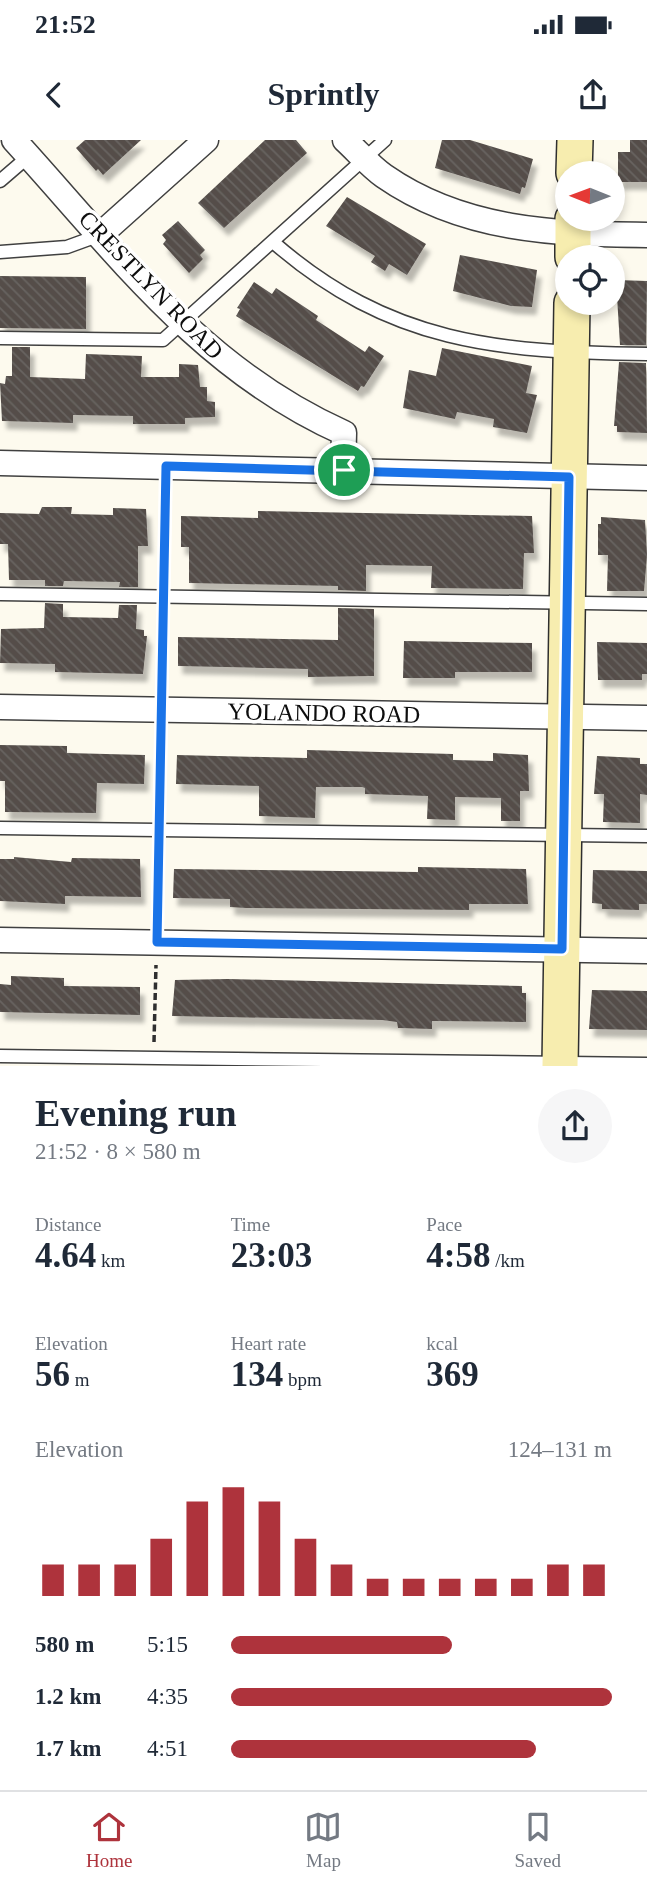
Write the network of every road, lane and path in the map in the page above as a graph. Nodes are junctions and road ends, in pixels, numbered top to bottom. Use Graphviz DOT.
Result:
graph roads {
  1 [pos="206,140"];
  2 [pos="345,140"];
  3 [pos="385,140"];
  4 [pos="575,140"];
  5 [pos="20,144"];
  6 [pos="365,159"];
  7 [pos="574,161"];
  8 [pos="0,181"];
  9 [pos="100,234"];
  10 [pos="647,235"];
  11 [pos="573,237"];
  12 [pos="272,242"];
  13 [pos="0,252"];
  14 [pos="572,315"];
  15 [pos="182,324"];
  16 [pos="0,338"];
  17 [pos="572,353"];
  18 [pos="647,354"];
  19 [pos="0,463"];
  20 [pos="166,466"];
  21 [pos="344,470"];
  22 [pos="569,477"];
  23 [pos="647,478"];
  24 [pos="0,594"];
  25 [pos="164,596"];
  26 [pos="568,603"];
  27 [pos="647,604"];
  28 [pos="0,708"];
  29 [pos="162,710"];
  30 [pos="566,717"];
  31 [pos="647,718"];
  32 [pos="0,828"];
  33 [pos="159,828"];
  34 [pos="564,834"];
  35 [pos="647,836"];
  36 [pos="0,940"];
  37 [pos="157,942"];
  38 [pos="562,949"];
  39 [pos="647,951"];
  40 [pos="0,1056"];
  41 [pos="154,1058"];
  42 [pos="560,1064"];
  43 [pos="647,1064"];
  1 -- 9 [label="street"];
  2 -- 6 [label="street"];
  3 -- 6 [label="lane"];
  4 -- 7 [label="street"];
  5 -- 8 [label="lane"];
  5 -- 9 [label="street, CRESTLYN ROAD"];
  6 -- 11 [label="street"];
  6 -- 12 [label="lane"];
  9 -- 13 [label="lane"];
  9 -- 15 [label="street, CRESTLYN ROAD"];
  10 -- 11 [label="street"];
  12 -- 15 [label="lane"];
  12 -- 17 [label="lane"];
  14 -- 17 [label="street"];
  15 -- 16 [label="lane"];
  15 -- 21 [label="street, CRESTLYN ROAD"];
  17 -- 18 [label="lane"];
  17 -- 22 [label="street"];
  19 -- 20 [label="street"];
  20 -- 21 [label="street"];
  20 -- 25 [label="path"];
  21 -- 22 [label="street"];
  22 -- 23 [label="street"];
  22 -- 26 [label="street"];
  24 -- 25 [label="lane"];
  25 -- 26 [label="lane"];
  25 -- 29 [label="path"];
  26 -- 27 [label="lane"];
  26 -- 30 [label="street"];
  28 -- 29 [label="street, YOLANDO ROAD"];
  29 -- 30 [label="street, YOLANDO ROAD"];
  29 -- 33 [label="path"];
  30 -- 31 [label="street, YOLANDO ROAD"];
  30 -- 34 [label="street"];
  32 -- 33 [label="lane"];
  33 -- 34 [label="lane"];
  33 -- 37 [label="path"];
  34 -- 35 [label="lane"];
  34 -- 38 [label="street"];
  36 -- 37 [label="street"];
  37 -- 38 [label="street"];
  37 -- 41 [label="path"];
  38 -- 39 [label="street"];
  38 -- 42 [label="street"];
  40 -- 41 [label="lane"];
  41 -- 42 [label="lane"];
  42 -- 43 [label="lane"];
}
